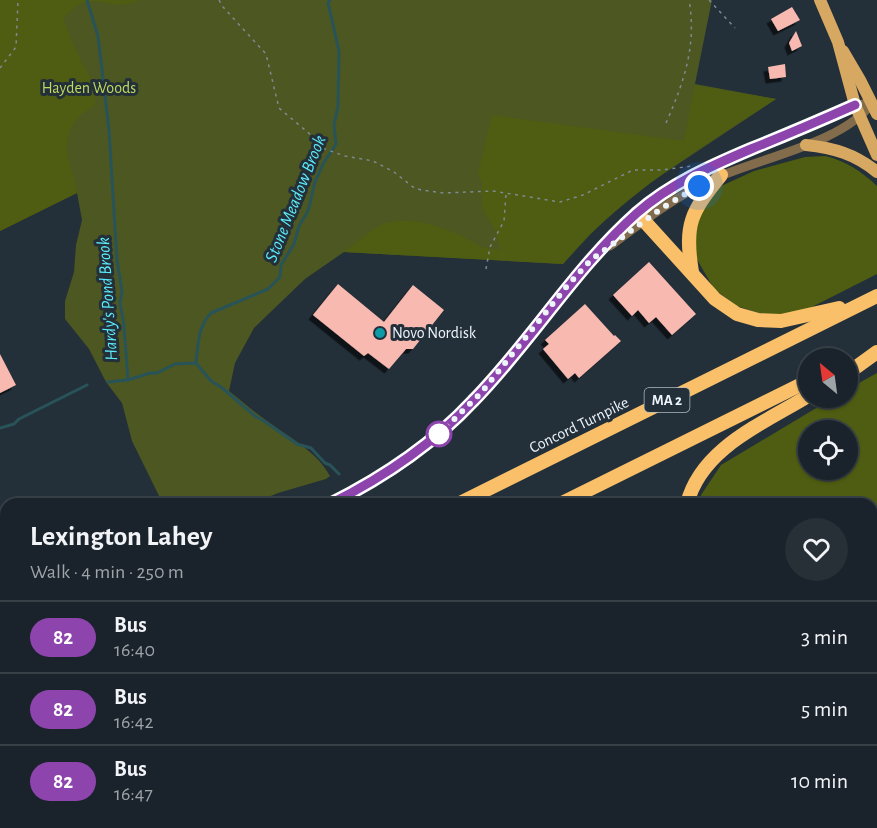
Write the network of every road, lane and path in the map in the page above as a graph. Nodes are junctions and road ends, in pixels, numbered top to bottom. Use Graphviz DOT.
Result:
graph roads {
  1 [pos="18,0"];
  2 [pos="219,0"];
  3 [pos="689,0"];
  4 [pos="709,0"];
  5 [pos="820,0"];
  6 [pos="735,28"];
  7 [pos="837,42"];
  8 [pos="0,68"];
  9 [pos="874,108"];
  10 [pos="858,110"];
  11 [pos="666,123"];
  12 [pos="806,145"];
  13 [pos="877,155"];
  14 [pos="694,167"];
  15 [pos="877,172"];
  16 [pos="721,175"];
  17 [pos="506,193"];
  18 [pos="641,217"];
  19 [pos="486,269"];
  20 [pos="692,272"];
  21 [pos="872,298"];
  22 [pos="877,346"];
  23 [pos="877,352"];
  24 [pos="858,356"];
  25 [pos="858,366"];
  26 [pos="798,386"];
  27 [pos="798,402"];
  28 [pos="342,498"];
  29 [pos="470,498"];
  30 [pos="572,498"];
  31 [pos="690,498"];
  1 -- 8 [label="path"];
  2 -- 17 [label="path"];
  3 -- 11 [label="path"];
  4 -- 6 [label="path"];
  5 -- 7 [label="main road"];
  7 -- 9 [label="main road"];
  7 -- 10 [label="main road"];
  9 -- 10 [label="street"];
  10 -- 12 [label="street"];
  10 -- 13 [label="main road"];
  10 -- 18 [label="street"];
  12 -- 15 [label="main road"];
  12 -- 16 [label="street"];
  14 -- 17 [label="path"];
  16 -- 18 [label="street"];
  16 -- 20 [label="highway"];
  17 -- 19 [label="path"];
  18 -- 20 [label="highway"];
  18 -- 28 [label="street"];
  20 -- 21 [label="highway"];
  21 -- 29 [label="highway, Concord Turnpike / MA 2"];
  22 -- 24 [label="highway"];
  23 -- 25 [label="highway"];
  26 -- 30 [label="highway"];
  27 -- 31 [label="highway"];
}
